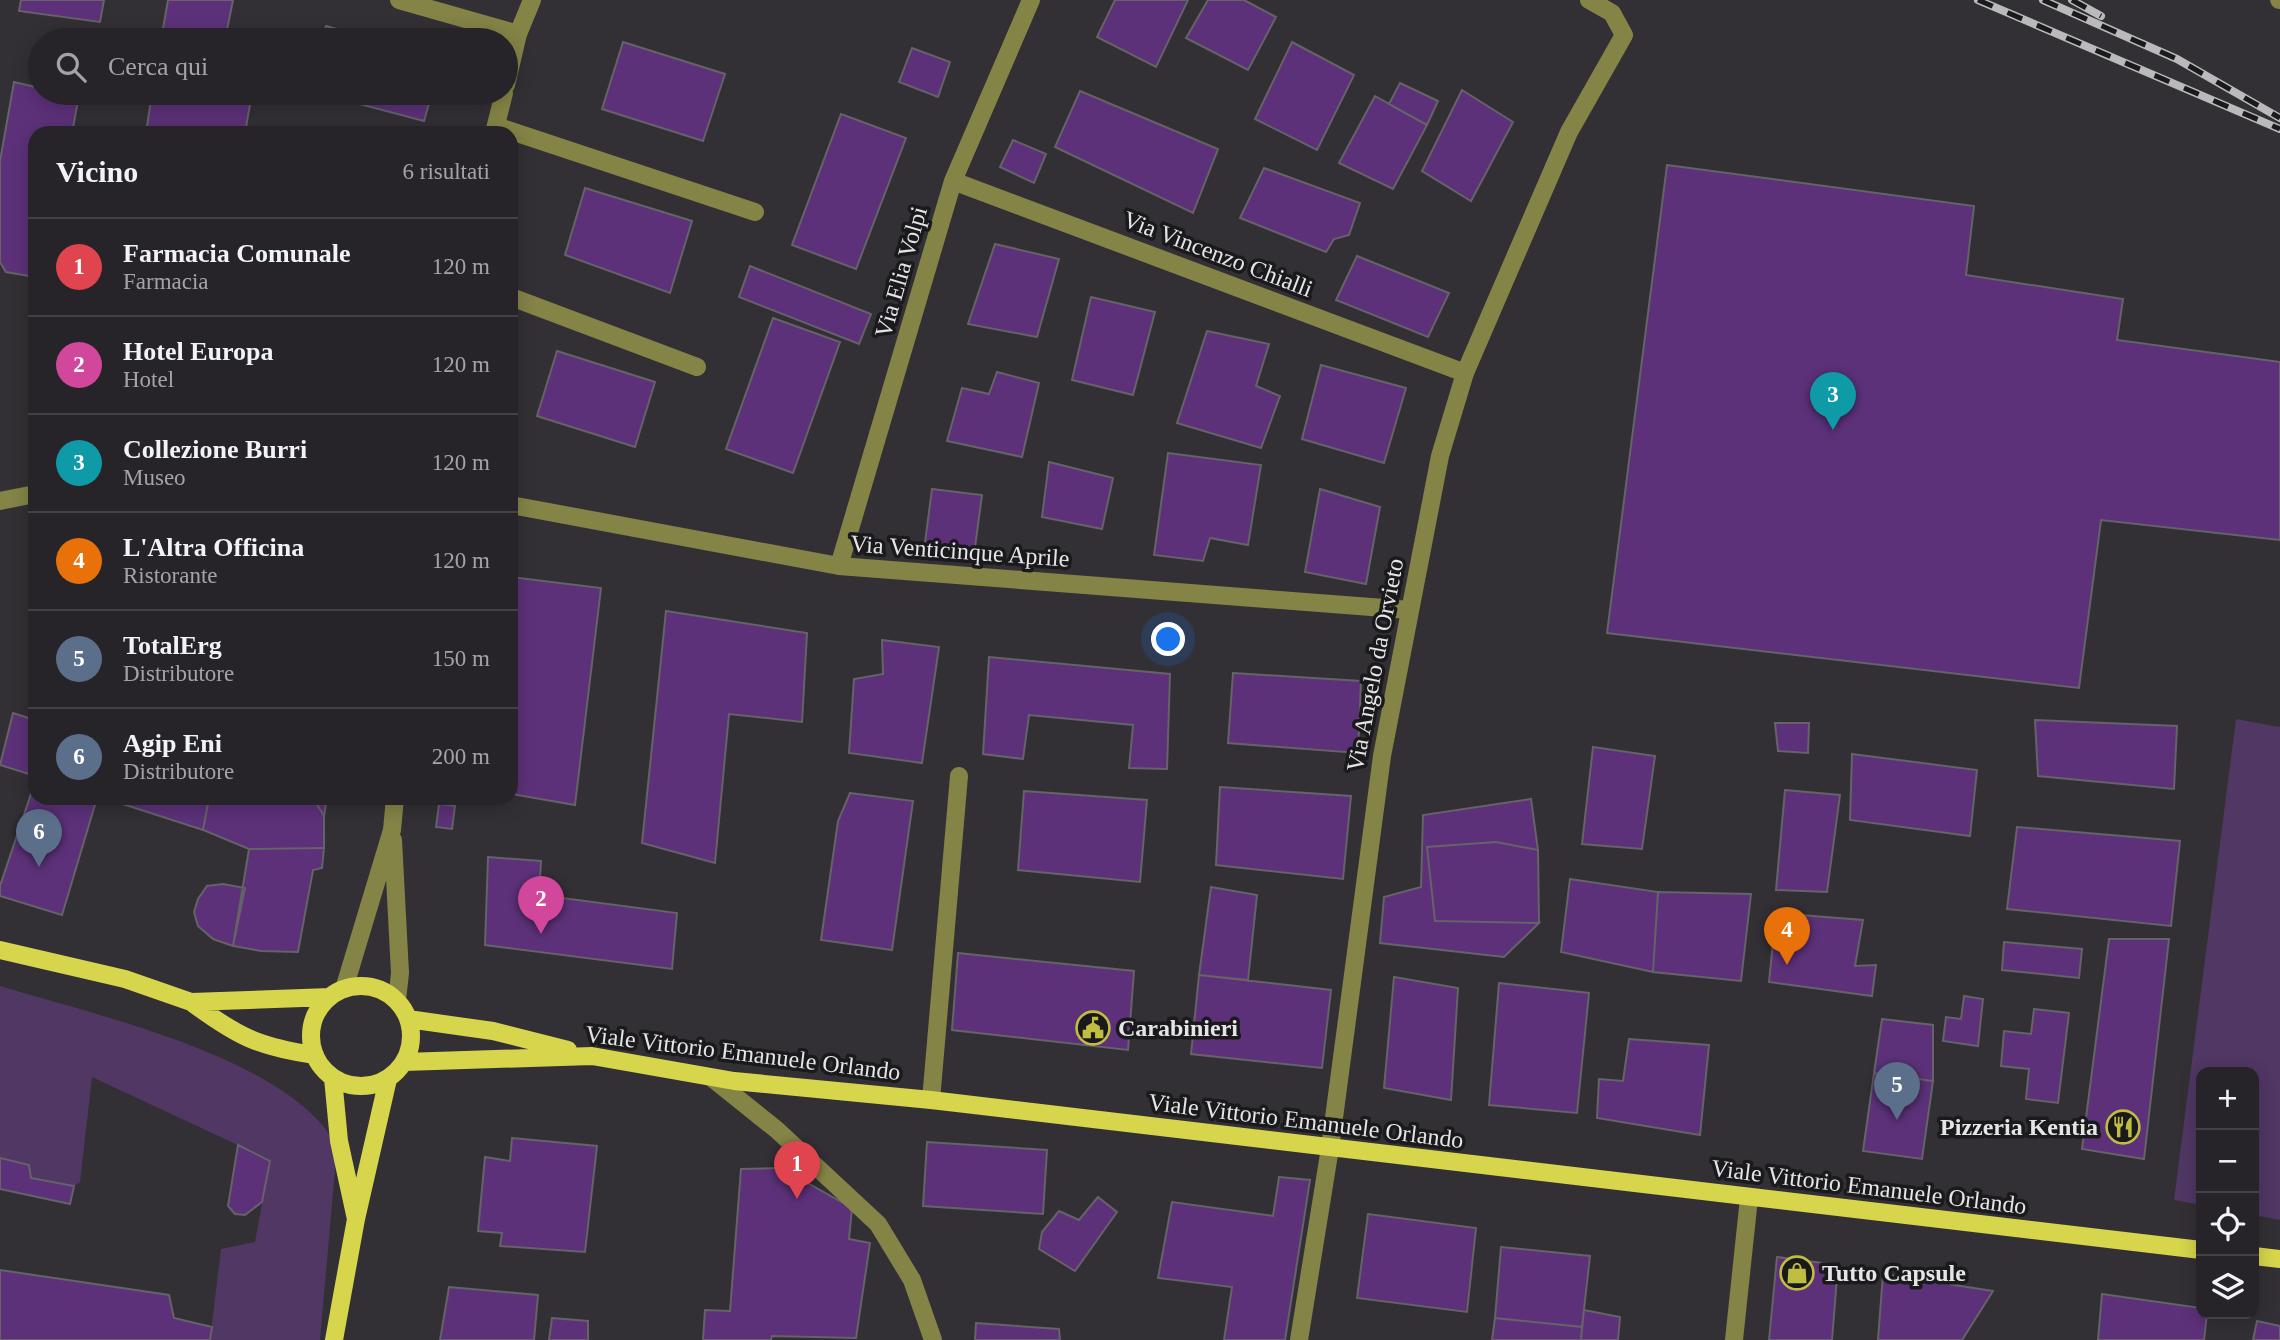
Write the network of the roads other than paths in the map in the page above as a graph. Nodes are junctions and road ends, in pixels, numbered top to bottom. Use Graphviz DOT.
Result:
graph roads {
  1 [pos="399,0"];
  2 [pos="532,0"];
  3 [pos="1031,0"];
  4 [pos="1589,0"];
  5 [pos="497,28"];
  6 [pos="518,34"];
  7 [pos="501,105"];
  8 [pos="496,126"];
  9 [pos="518,137"];
  10 [pos="953,181"];
  11 [pos="755,212"];
  12 [pos="518,301"];
  13 [pos="697,368"];
  14 [pos="1465,373"];
  15 [pos="28,495"];
  16 [pos="0,501"];
  17 [pos="518,506"];
  18 [pos="839,566"];
  19 [pos="1410,610"];
  20 [pos="959,776"];
  21 [pos="395,805"];
  22 [pos="392,830"];
  23 [pos="0,950"];
  24 [pos="337,993"];
  25 [pos="397,1000"];
  26 [pos="191,1002"];
  27 [pos="408,1019"];
  28 [pos="314,1055"];
  29 [pos="592,1056"];
  30 [pos="404,1062"];
  31 [pos="333,1078"];
  32 [pos="712,1078"];
  33 [pos="388,1079"];
  34 [pos="931,1100"];
  35 [pos="1330,1148"];
  36 [pos="1749,1198"];
  37 [pos="356,1219"];
  38 [pos="2196,1249"];
  39 [pos="2259,1257"];
  40 [pos="2280,1259"];
  41 [pos="334,1340"];
  42 [pos="933,1340"];
  43 [pos="1299,1340"];
  44 [pos="1734,1340"];
  1 -- 5 [label="street"];
  2 -- 6 [label="street"];
  3 -- 10 [label="street, Via Elia Volpi"];
  4 -- 14 [label="street, Via Angelo da Orvieto"];
  7 -- 8 [label="street"];
  9 -- 11 [label="street"];
  10 -- 14 [label="street, Via Vincenzo Chialli"];
  10 -- 18 [label="street, Via Elia Volpi"];
  12 -- 13 [label="street"];
  14 -- 19 [label="street, Via Angelo da Orvieto"];
  15 -- 16 [label="street"];
  17 -- 18 [label="street, Via Venticinque Aprile"];
  18 -- 19 [label="street, Via Venticinque Aprile"];
  19 -- 35 [label="street, Via Angelo da Orvieto"];
  20 -- 34 [label="street"];
  21 -- 22 [label="street"];
  22 -- 24 [label="street"];
  22 -- 25 [label="street"];
  23 -- 26 [label="main road"];
  24 -- 25 [label="main road"];
  24 -- 26 [label="main road"];
  24 -- 28 [label="main road"];
  25 -- 27 [label="main road"];
  26 -- 28 [label="main road"];
  27 -- 29 [label="main road"];
  27 -- 30 [label="main road"];
  28 -- 31 [label="main road"];
  29 -- 30 [label="main road, Viale Vittorio Emanuele Orlando"];
  29 -- 32 [label="main road, Viale Vittorio Emanuele Orlando"];
  30 -- 33 [label="main road"];
  31 -- 33 [label="main road"];
  31 -- 37 [label="main road"];
  32 -- 34 [label="main road, Viale Vittorio Emanuele Orlando"];
  32 -- 42 [label="street"];
  33 -- 37 [label="main road"];
  34 -- 35 [label="main road, Viale Vittorio Emanuele Orlando"];
  35 -- 36 [label="main road, Viale Vittorio Emanuele Orlando"];
  35 -- 43 [label="street, Via Angelo da Orvieto"];
  36 -- 38 [label="main road, Viale Vittorio Emanuele Orlando"];
  36 -- 44 [label="street"];
  37 -- 41 [label="main road"];
  39 -- 40 [label="main road"];
}
